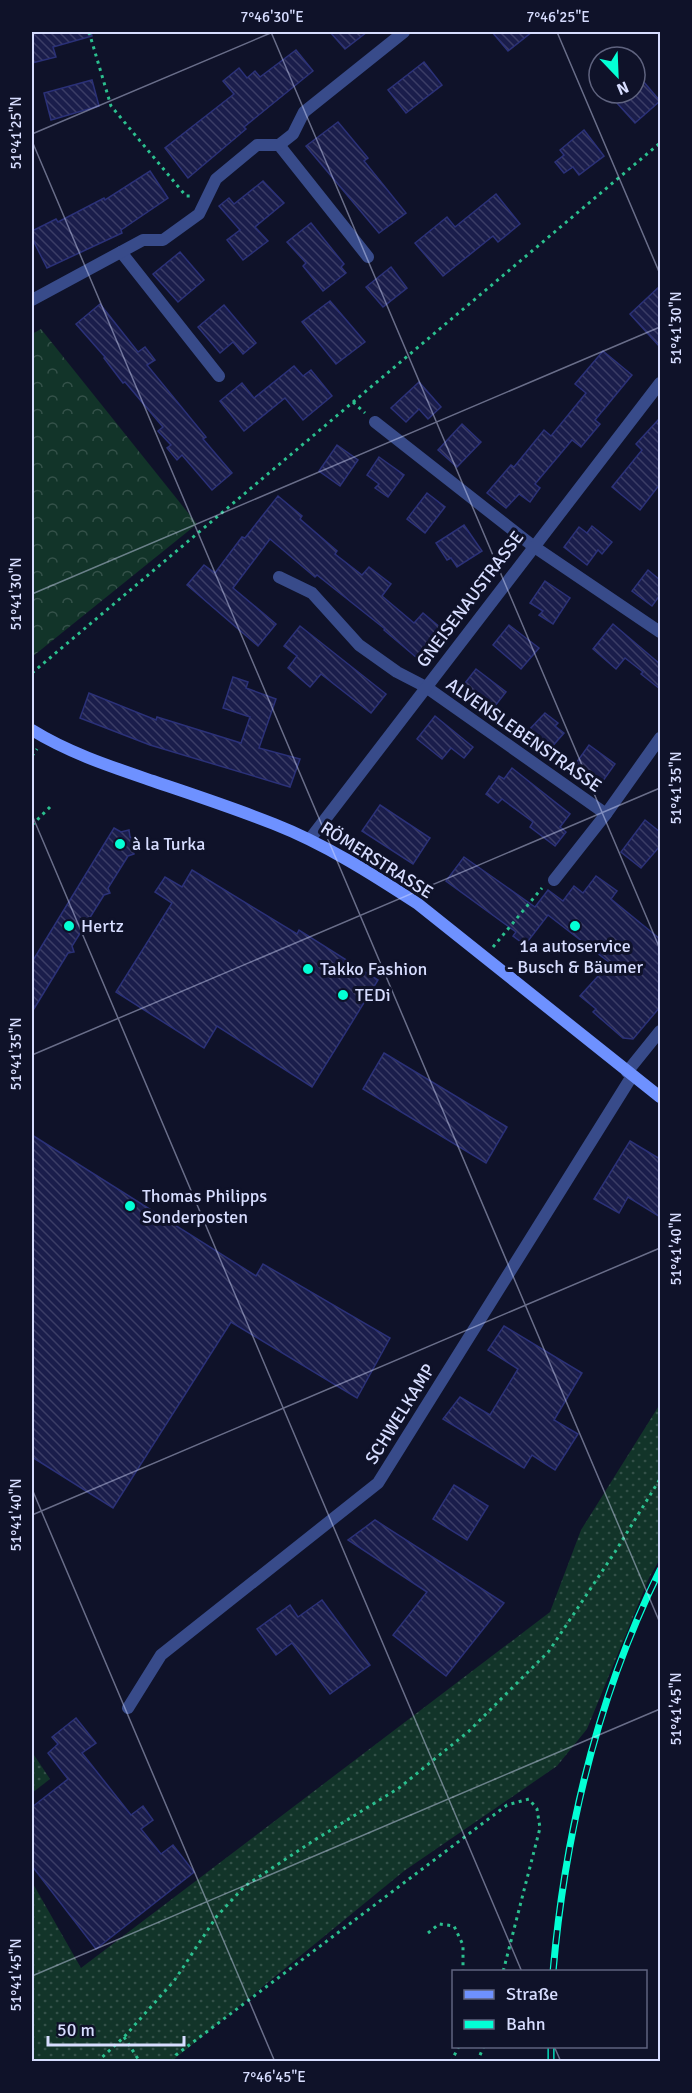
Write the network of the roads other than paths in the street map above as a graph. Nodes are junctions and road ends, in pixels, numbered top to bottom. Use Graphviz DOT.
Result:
graph roads {
  1 [pos="404,32"];
  2 [pos="279,146"];
  3 [pos="121,252"];
  4 [pos="368,257"];
  5 [pos="32,300"];
  6 [pos="219,376"];
  7 [pos="660,383"];
  8 [pos="375,422"];
  9 [pos="533,546"];
  10 [pos="279,577"];
  11 [pos="660,632"];
  12 [pos="426,687"];
  13 [pos="32,730"];
  14 [pos="660,738"];
  15 [pos="606,814"];
  16 [pos="310,839"];
  17 [pos="554,880"];
  18 [pos="660,1031"];
  19 [pos="629,1074"];
  20 [pos="660,1097"];
  21 [pos="128,1708"];
  1 -- 2 [label="street"];
  2 -- 3 [label="street"];
  2 -- 4 [label="street"];
  3 -- 5 [label="street"];
  3 -- 6 [label="street"];
  7 -- 9 [label="street, GNEISENAUSTRASSE"];
  8 -- 9 [label="street"];
  9 -- 11 [label="street"];
  9 -- 12 [label="street, GNEISENAUSTRASSE"];
  10 -- 12 [label="street, ALVENSLEBENSTRASSE"];
  12 -- 15 [label="street, ALVENSLEBENSTRASSE"];
  12 -- 16 [label="street, GNEISENAUSTRASSE"];
  13 -- 16 [label="main road, RÖMERSTRASSE"];
  14 -- 15 [label="street"];
  15 -- 17 [label="street"];
  16 -- 19 [label="main road, RÖMERSTRASSE"];
  18 -- 19 [label="street, SCHWELKAMP"];
  19 -- 20 [label="main road, RÖMERSTRASSE"];
  19 -- 21 [label="street, SCHWELKAMP"];
}
